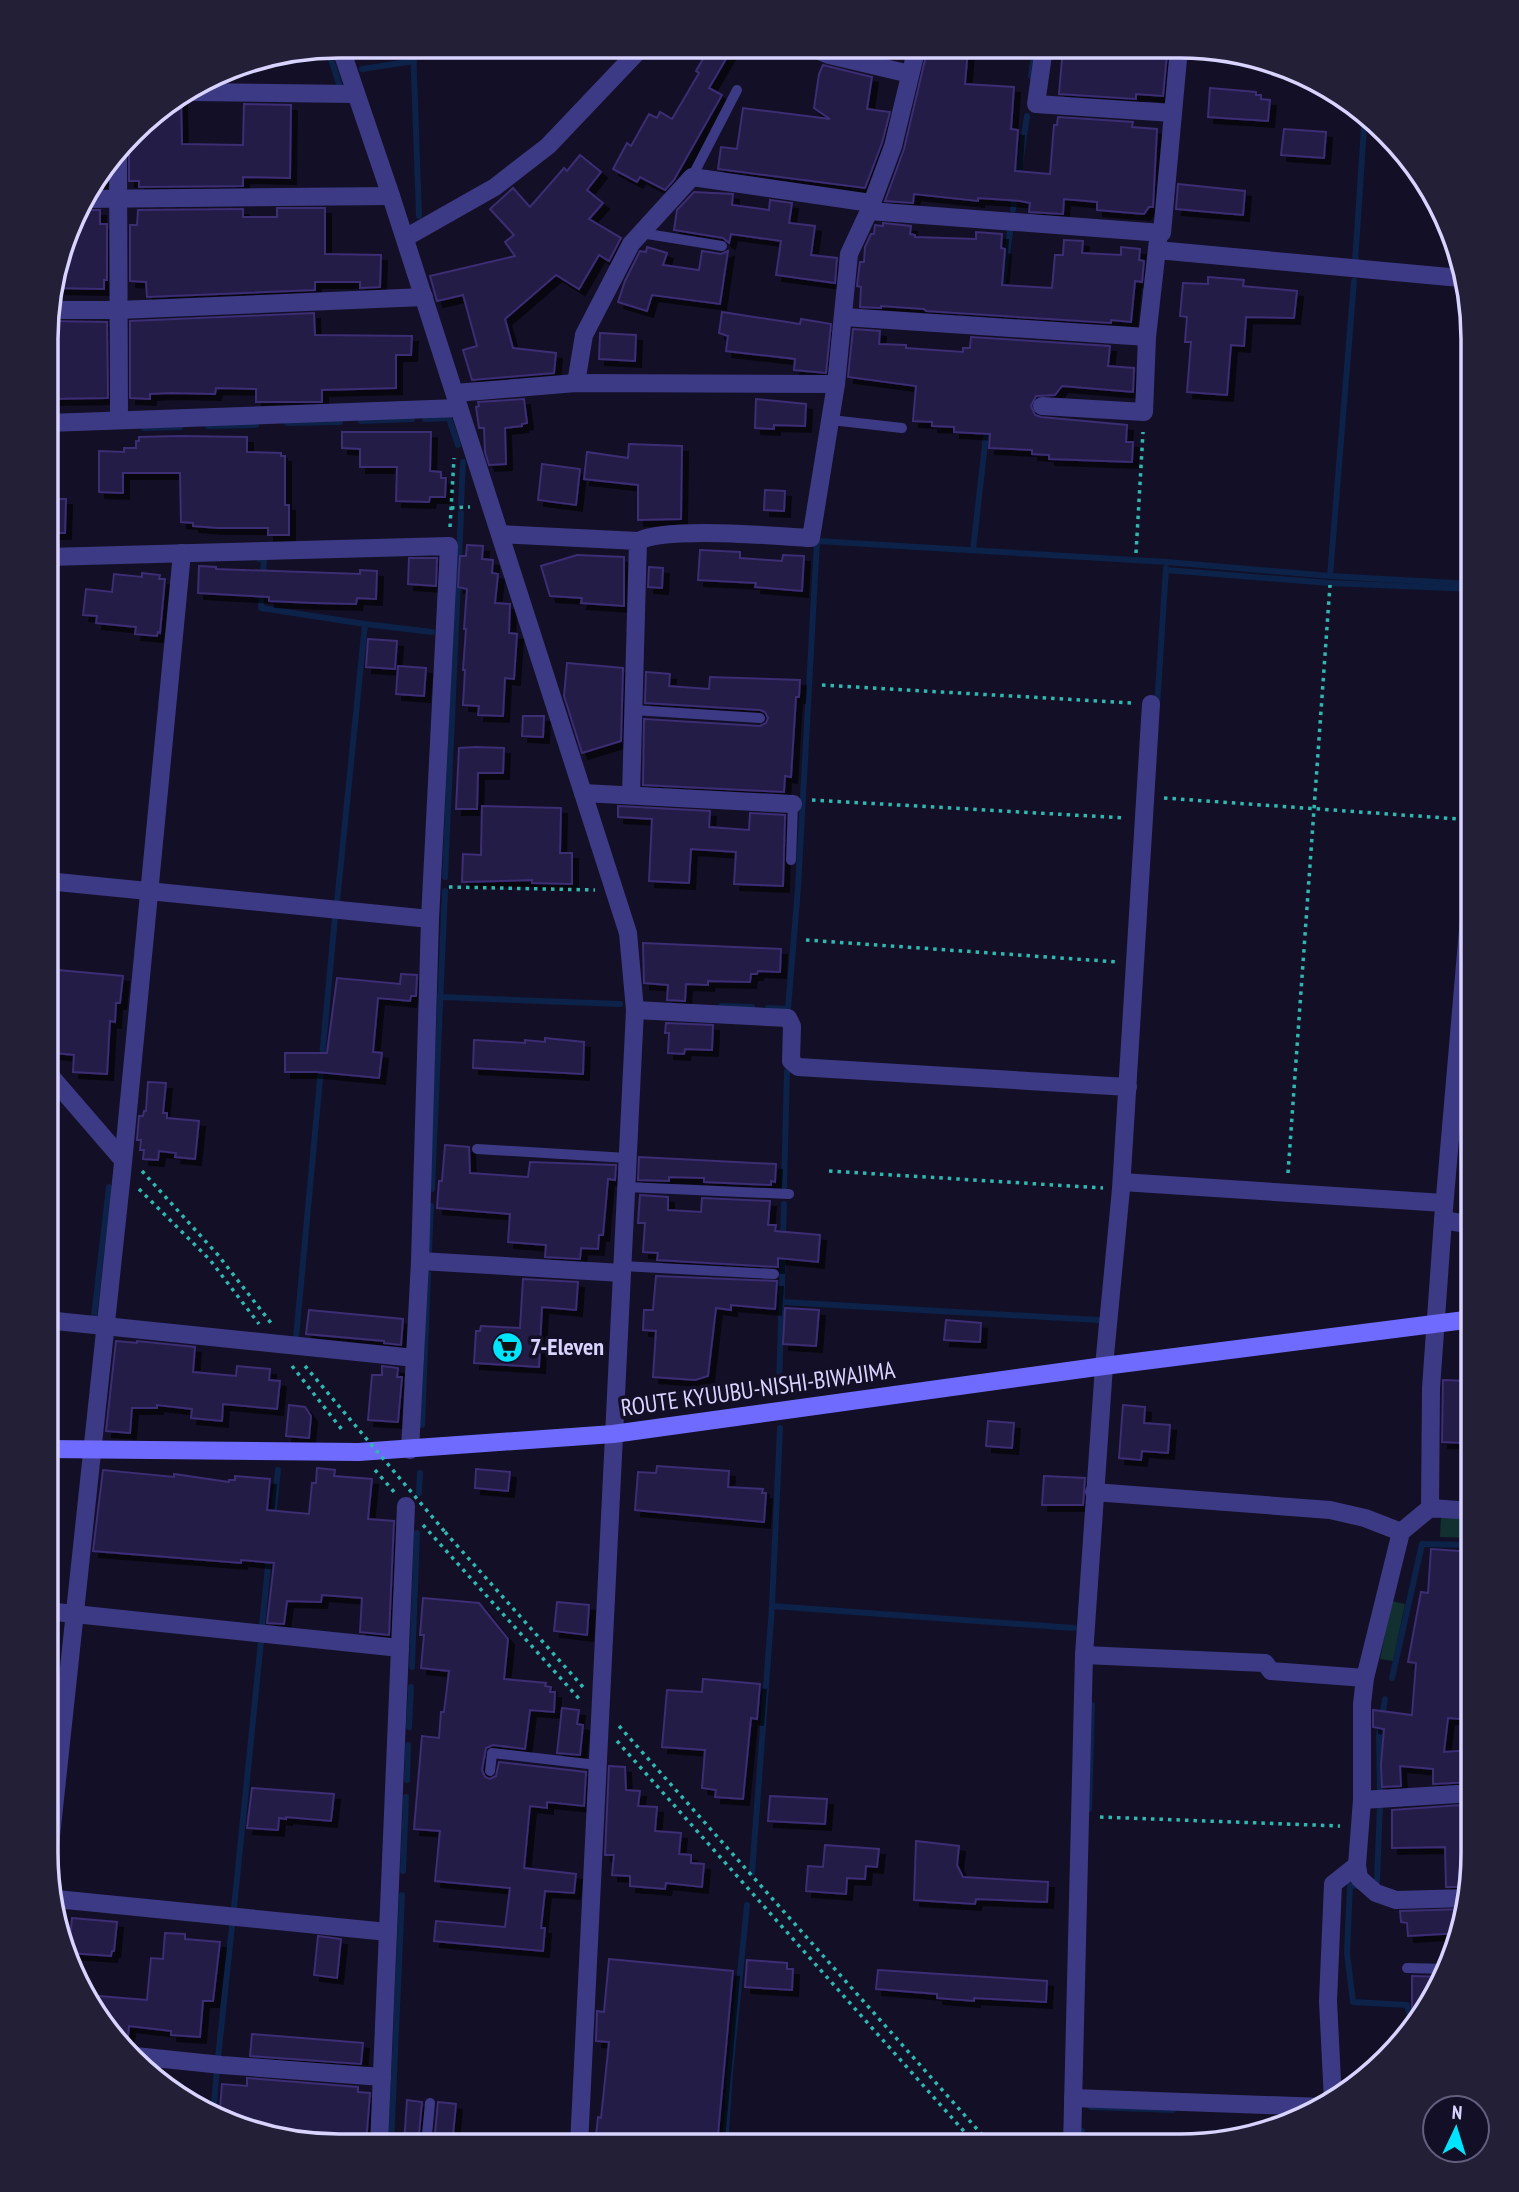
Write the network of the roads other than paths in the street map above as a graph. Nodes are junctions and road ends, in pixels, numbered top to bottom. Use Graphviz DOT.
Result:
graph roads {
  1 [pos="344,58"];
  2 [pos="632,58"];
  3 [pos="842,58"];
  4 [pos="914,58"];
  5 [pos="1043,58"];
  6 [pos="1177,58"];
  7 [pos="910,74"];
  8 [pos="737,90"];
  9 [pos="204,92"];
  10 [pos="355,94"];
  11 [pos="1173,113"];
  12 [pos="118,165"];
  13 [pos="692,177"];
  14 [pos="391,196"];
  15 [pos="94,199"];
  16 [pos="118,199"];
  17 [pos="870,207"];
  18 [pos="640,233"];
  19 [pos="405,238"];
  20 [pos="1157,242"];
  21 [pos="722,246"];
  22 [pos="1455,277"];
  23 [pos="424,297"];
  24 [pos="59,310"];
  25 [pos="119,310"];
  26 [pos="844,317"];
  27 [pos="1147,337"];
  28 [pos="576,383"];
  29 [pos="836,384"];
  30 [pos="457,400"];
  31 [pos="1042,405"];
  32 [pos="831,419"];
  33 [pos="119,420"];
  34 [pos="58,423"];
  35 [pos="902,428"];
  36 [pos="500,534"];
  37 [pos="638,541"];
  38 [pos="183,553"];
  39 [pos="58,557"];
  40 [pos="1151,704"];
  41 [pos="634,710"];
  42 [pos="760,718"];
  43 [pos="583,793"];
  44 [pos="631,795"];
  45 [pos="793,804"];
  46 [pos="790,860"];
  47 [pos="58,882"];
  48 [pos="148,891"];
  49 [pos="430,919"];
  50 [pos="635,1010"];
  51 [pos="1461,1034"];
  52 [pos="58,1085"];
  53 [pos="1128,1087"];
  54 [pos="477,1149"];
  55 [pos="627,1158"];
  56 [pos="123,1161"];
  57 [pos="1121,1186"];
  58 [pos="626,1187"];
  59 [pos="789,1194"];
  60 [pos="1443,1211"];
  61 [pos="1461,1219"];
  62 [pos="419,1261"];
  63 [pos="622,1269"];
  64 [pos="774,1274"];
  65 [pos="1461,1320"];
  66 [pos="58,1321"];
  67 [pos="1435,1322"];
  68 [pos="106,1326"];
  69 [pos="415,1358"];
  70 [pos="1104,1366"];
  71 [pos="613,1434"];
  72 [pos="58,1449"];
  73 [pos="92,1450"];
  74 [pos="410,1450"];
  75 [pos="1094,1492"];
  76 [pos="406,1506"];
  77 [pos="1430,1508"];
  78 [pos="1461,1510"];
  79 [pos="1401,1532"];
  80 [pos="58,1612"];
  81 [pos="75,1614"];
  82 [pos="400,1648"];
  83 [pos="1084,1655"];
  84 [pos="1366,1678"];
  85 [pos="597,1765"];
  86 [pos="58,1771"];
  87 [pos="490,1771"];
  88 [pos="1461,1794"];
  89 [pos="1362,1800"];
  90 [pos="1356,1865"];
  91 [pos="1458,1898"];
  92 [pos="62,1900"];
  93 [pos="388,1932"];
  94 [pos="1407,1968"];
  95 [pos="1436,1969"];
  96 [pos="145,2057"];
  97 [pos="382,2077"];
  98 [pos="1332,2089"];
  99 [pos="1073,2098"];
  100 [pos="430,2103"];
  101 [pos="1302,2106"];
  102 [pos="379,2134"];
  103 [pos="427,2134"];
  104 [pos="580,2134"];
  105 [pos="1072,2134"];
  1 -- 10 [label="street"];
  2 -- 19 [label="street"];
  3 -- 7 [label="street"];
  4 -- 7 [label="street"];
  5 -- 11 [label="street"];
  6 -- 11 [label="street"];
  7 -- 17 [label="street"];
  8 -- 13 [label="lane"];
  9 -- 10 [label="street"];
  10 -- 14 [label="street"];
  11 -- 20 [label="street"];
  12 -- 16 [label="street"];
  13 -- 17 [label="street"];
  13 -- 18 [label="street"];
  14 -- 16 [label="street"];
  14 -- 19 [label="street"];
  15 -- 16 [label="street"];
  16 -- 25 [label="street"];
  17 -- 20 [label="street"];
  17 -- 26 [label="street"];
  18 -- 21 [label="lane"];
  18 -- 28 [label="street"];
  19 -- 23 [label="street"];
  20 -- 22 [label="street"];
  20 -- 27 [label="street"];
  23 -- 25 [label="street"];
  23 -- 30 [label="street"];
  24 -- 25 [label="street"];
  25 -- 33 [label="street"];
  26 -- 27 [label="street"];
  26 -- 29 [label="street"];
  27 -- 31 [label="street"];
  28 -- 29 [label="street"];
  28 -- 30 [label="street"];
  29 -- 32 [label="street"];
  30 -- 33 [label="street"];
  30 -- 36 [label="street"];
  32 -- 35 [label="lane"];
  32 -- 37 [label="street"];
  33 -- 34 [label="street"];
  36 -- 37 [label="street"];
  36 -- 43 [label="street"];
  37 -- 41 [label="street"];
  38 -- 39 [label="street"];
  38 -- 48 [label="street"];
  38 -- 49 [label="street"];
  40 -- 53 [label="street"];
  41 -- 42 [label="lane"];
  41 -- 44 [label="street"];
  43 -- 44 [label="street"];
  43 -- 50 [label="street"];
  44 -- 45 [label="street"];
  45 -- 46 [label="lane"];
  47 -- 48 [label="street"];
  48 -- 49 [label="street"];
  48 -- 56 [label="street"];
  49 -- 62 [label="street"];
  50 -- 53 [label="street"];
  50 -- 55 [label="street"];
  51 -- 60 [label="street"];
  52 -- 56 [label="street"];
  53 -- 57 [label="street"];
  54 -- 55 [label="lane"];
  55 -- 58 [label="street"];
  56 -- 68 [label="street"];
  57 -- 60 [label="street"];
  57 -- 70 [label="street"];
  58 -- 59 [label="lane"];
  58 -- 63 [label="street"];
  60 -- 61 [label="street"];
  60 -- 67 [label="street"];
  62 -- 63 [label="street"];
  62 -- 69 [label="street"];
  63 -- 64 [label="lane"];
  63 -- 71 [label="street"];
  65 -- 67 [label="main road, ROUTE KYUUBU-NISHI-BIWAJIMA"];
  66 -- 68 [label="street"];
  67 -- 70 [label="main road, ROUTE KYUUBU-NISHI-BIWAJIMA"];
  67 -- 77 [label="street"];
  68 -- 69 [label="street"];
  68 -- 73 [label="street"];
  69 -- 74 [label="street"];
  70 -- 71 [label="main road, ROUTE KYUUBU-NISHI-BIWAJIMA"];
  70 -- 75 [label="street"];
  71 -- 74 [label="main road, ROUTE KYUUBU-NISHI-BIWAJIMA"];
  71 -- 85 [label="street"];
  72 -- 73 [label="main road, ROUTE KYUUBU-NISHI-BIWAJIMA"];
  73 -- 74 [label="main road, ROUTE KYUUBU-NISHI-BIWAJIMA"];
  73 -- 81 [label="street"];
  75 -- 79 [label="street"];
  75 -- 83 [label="street"];
  76 -- 82 [label="street"];
  77 -- 78 [label="street"];
  77 -- 79 [label="street"];
  79 -- 84 [label="street"];
  80 -- 81 [label="street"];
  81 -- 82 [label="street"];
  81 -- 86 [label="street"];
  82 -- 93 [label="street"];
  83 -- 84 [label="street"];
  83 -- 99 [label="street"];
  84 -- 89 [label="street"];
  85 -- 87 [label="lane"];
  85 -- 104 [label="street"];
  88 -- 89 [label="street"];
  89 -- 90 [label="street"];
  90 -- 91 [label="street"];
  90 -- 98 [label="street"];
  92 -- 93 [label="street"];
  93 -- 97 [label="street"];
  94 -- 95 [label="lane"];
  96 -- 97 [label="street"];
  97 -- 102 [label="street"];
  99 -- 101 [label="street"];
  99 -- 105 [label="street"];
  100 -- 103 [label="lane"];
}
